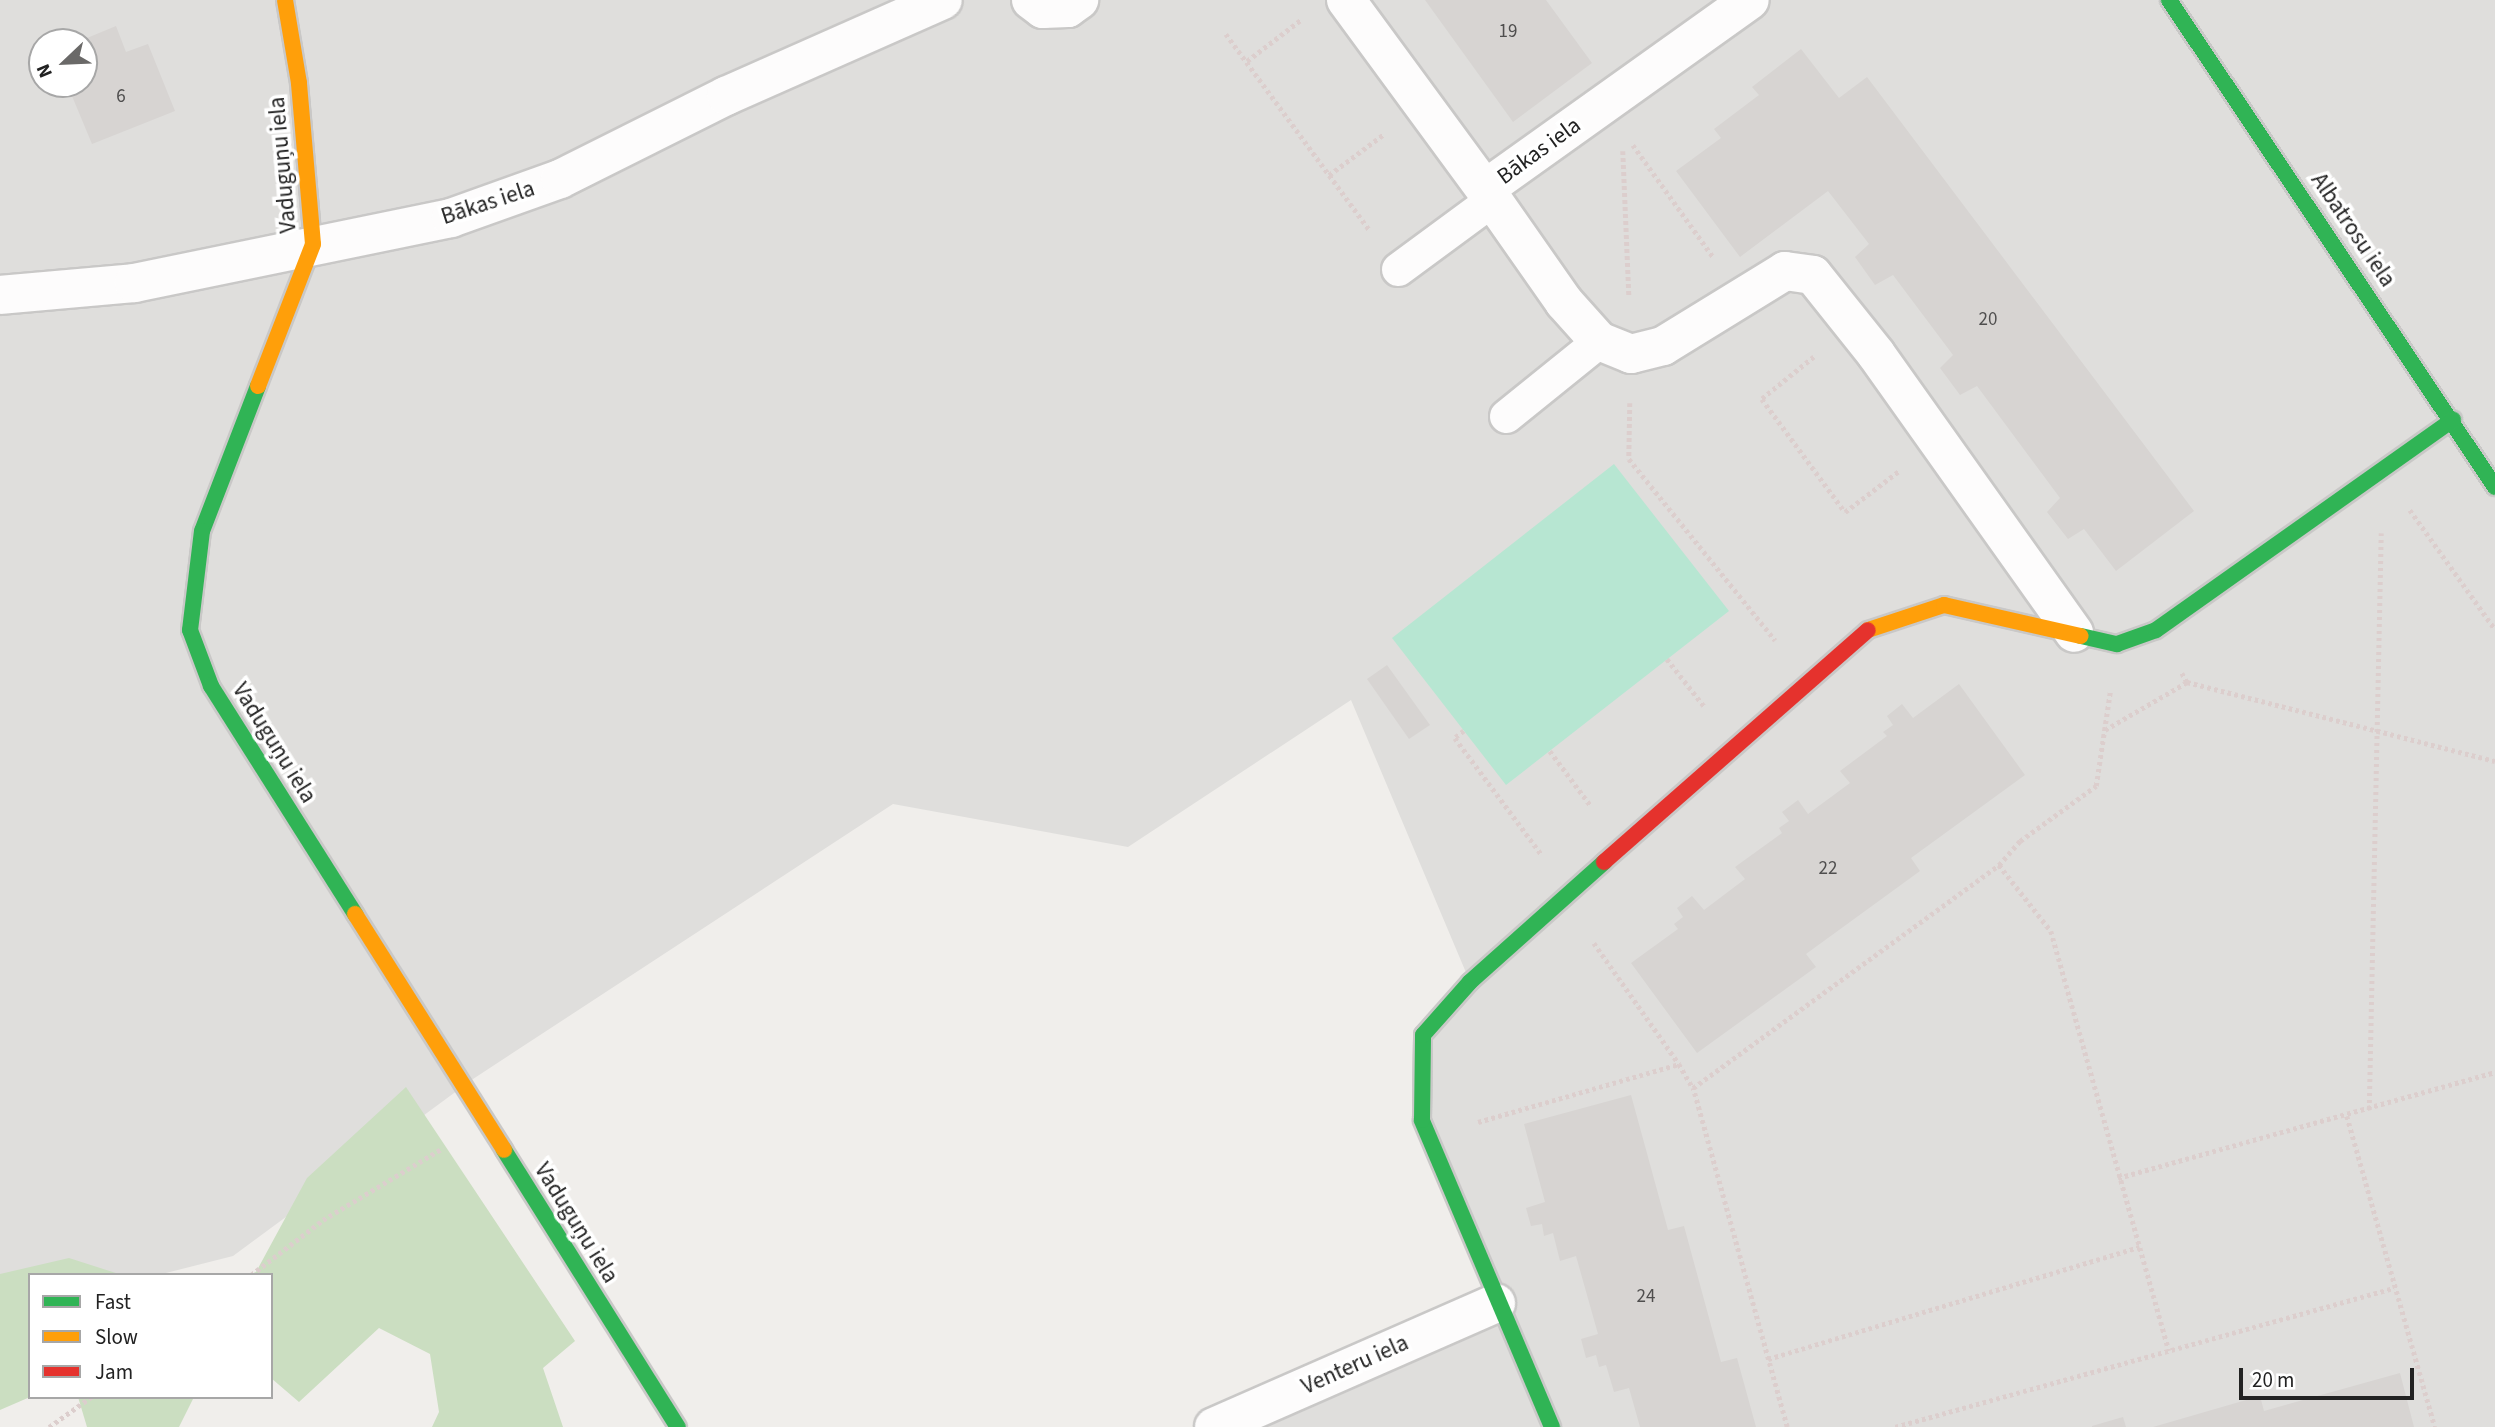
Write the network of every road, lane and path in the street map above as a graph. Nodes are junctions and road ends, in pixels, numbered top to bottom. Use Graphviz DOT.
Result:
graph roads {
  1 [pos="285,0"];
  2 [pos="943,0"];
  3 [pos="1031,0"];
  4 [pos="1079,0"];
  5 [pos="1346,0"];
  6 [pos="1750,0"];
  7 [pos="2169,0"];
  8 [pos="1307,15"];
  9 [pos="1226,34"];
  10 [pos="1247,61"];
  11 [pos="1423,104"];
  12 [pos="1623,145"];
  13 [pos="1329,176"];
  14 [pos="1489,194"];
  15 [pos="313,244"];
  16 [pos="1398,269"];
  17 [pos="0,295"];
  18 [pos="1854,326"];
  19 [pos="1615,348"];
  20 [pos="1506,416"];
  21 [pos="2453,420"];
  22 [pos="1939,442"];
  23 [pos="2383,472"];
  24 [pos="2495,486"];
  25 [pos="2495,629"];
  26 [pos="2155,630"];
  27 [pos="2074,634"];
  28 [pos="2117,644"];
  29 [pos="1807,680"];
  30 [pos="2187,682"];
  31 [pos="2377,728"];
  32 [pos="2105,730"];
  33 [pos="1464,731"];
  34 [pos="2495,761"];
  35 [pos="1999,865"];
  36 [pos="1570,893"];
  37 [pos="1594,943"];
  38 [pos="1679,1064"];
  39 [pos="2495,1072"];
  40 [pos="1693,1088"];
  41 [pos="2369,1110"];
  42 [pos="2347,1116"];
  43 [pos="485,1122"];
  44 [pos="1467,1125"];
  45 [pos="2118,1178"];
  46 [pos="2139,1247"];
  47 [pos="254,1273"];
  48 [pos="2395,1288"];
  49 [pos="1496,1304"];
  50 [pos="2169,1351"];
  51 [pos="1768,1359"];
  52 [pos="88,1399"];
  53 [pos="49,1427"];
  54 [pos="678,1427"];
  55 [pos="1214,1427"];
  56 [pos="1552,1427"];
  57 [pos="1787,1427"];
  58 [pos="1895,1427"];
  59 [pos="2435,1427"];
  1 -- 15 [label="street, Vaduguņu iela"];
  2 -- 15 [label="street, Bākas iela"];
  3 -- 4 [label="street"];
  5 -- 11 [label="street, Bākas iela"];
  6 -- 14 [label="street, Bākas iela"];
  7 -- 21 [label="street, Albatrosu iela"];
  8 -- 10 [label="path"];
  9 -- 10 [label="path"];
  10 -- 13 [label="path"];
  11 -- 13 [label="path"];
  11 -- 14 [label="street, Bākas iela"];
  12 -- 19 [label="path"];
  13 -- 16 [label="path"];
  14 -- 16 [label="lane"];
  14 -- 19 [label="street"];
  15 -- 17 [label="street, Bākas iela"];
  15 -- 43 [label="street, Vaduguņu iela"];
  18 -- 19 [label="street"];
  18 -- 22 [label="street"];
  18 -- 22 [label="path"];
  19 -- 20 [label="lane"];
  19 -- 29 [label="path"];
  21 -- 23 [label="street"];
  21 -- 24 [label="street, Albatrosu iela"];
  22 -- 27 [label="street"];
  23 -- 25 [label="path"];
  23 -- 26 [label="street"];
  23 -- 31 [label="path"];
  26 -- 28 [label="street"];
  26 -- 30 [label="path"];
  27 -- 28 [label="street"];
  27 -- 29 [label="street"];
  28 -- 32 [label="path"];
  29 -- 36 [label="street"];
  30 -- 31 [label="path"];
  30 -- 32 [label="path"];
  31 -- 34 [label="path"];
  31 -- 41 [label="path"];
  32 -- 35 [label="path"];
  33 -- 36 [label="path"];
  35 -- 40 [label="path"];
  35 -- 45 [label="path"];
  36 -- 49 [label="street"];
  37 -- 38 [label="path"];
  38 -- 40 [label="path"];
  38 -- 44 [label="path"];
  39 -- 41 [label="path"];
  40 -- 51 [label="path"];
  41 -- 42 [label="path"];
  42 -- 45 [label="path"];
  42 -- 48 [label="path"];
  43 -- 47 [label="path"];
  43 -- 54 [label="street, Vaduguņu iela"];
  45 -- 46 [label="path"];
  46 -- 50 [label="path"];
  46 -- 51 [label="path"];
  48 -- 50 [label="path"];
  48 -- 59 [label="path"];
  49 -- 55 [label="street, Venteru iela"];
  49 -- 56 [label="street"];
  50 -- 58 [label="path"];
  51 -- 57 [label="path"];
  52 -- 53 [label="path"];
}
